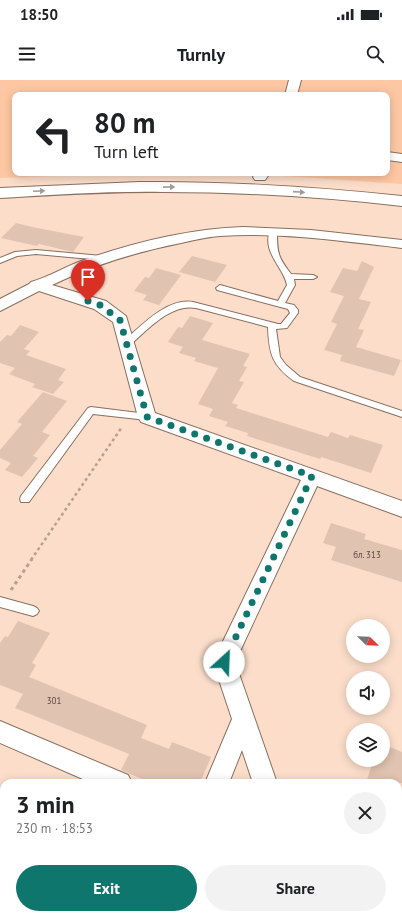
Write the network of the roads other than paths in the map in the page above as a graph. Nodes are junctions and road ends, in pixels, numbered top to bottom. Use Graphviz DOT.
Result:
graph roads {
  1 [pos="295,80"];
  2 [pos="292,92"];
  3 [pos="390,156"];
  4 [pos="402,158"];
  5 [pos="183,176"];
  6 [pos="272,176"];
  7 [pos="0,181"];
  8 [pos="402,189"];
  9 [pos="0,193"];
  10 [pos="402,201"];
  11 [pos="273,232"];
  12 [pos="402,244"];
  13 [pos="102,258"];
  14 [pos="0,261"];
  15 [pos="289,276"];
  16 [pos="314,277"];
  17 [pos="36,285"];
  18 [pos="220,288"];
  19 [pos="280,304"];
  20 [pos="0,306"];
  21 [pos="272,326"];
  22 [pos="127,343"];
  23 [pos="402,414"];
  24 [pos="138,416"];
  25 [pos="312,476"];
  26 [pos="25,499"];
  27 [pos="402,509"];
  28 [pos="1,604"];
  29 [pos="33,611"];
  30 [pos="243,719"];
  31 [pos="0,732"];
  32 [pos="111,779"];
  33 [pos="219,779"];
  34 [pos="264,779"];
  1 -- 2 [label="street"];
  3 -- 4 [label="street"];
  5 -- 7 [label="main road"];
  6 -- 8 [label="main road"];
  9 -- 10 [label="main road, one-way"];
  11 -- 12 [label="street"];
  11 -- 13 [label="street"];
  11 -- 15 [label="lane"];
  13 -- 14 [label="lane"];
  13 -- 17 [label="street"];
  15 -- 16 [label="lane"];
  15 -- 19 [label="lane"];
  17 -- 20 [label="street"];
  17 -- 22 [label="street"];
  18 -- 19 [label="lane"];
  19 -- 21 [label="lane"];
  21 -- 22 [label="lane"];
  21 -- 23 [label="lane"];
  22 -- 24 [label="street"];
  24 -- 25 [label="street"];
  24 -- 26 [label="lane"];
  25 -- 27 [label="street"];
  25 -- 30 [label="street"];
  28 -- 29 [label="lane"];
  30 -- 33 [label="street"];
  30 -- 34 [label="street"];
  31 -- 32 [label="street"];
}
